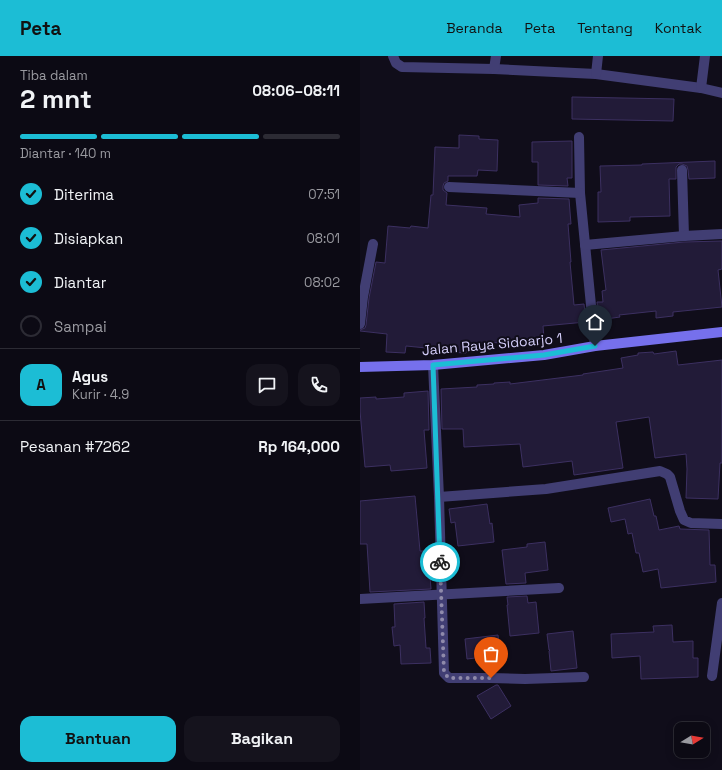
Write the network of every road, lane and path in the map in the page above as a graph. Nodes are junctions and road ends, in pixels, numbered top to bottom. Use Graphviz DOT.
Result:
graph roads {
  1 [pos="393,56"];
  2 [pos="496,56"];
  3 [pos="598,56"];
  4 [pos="705,56"];
  5 [pos="494,69"];
  6 [pos="596,74"];
  7 [pos="701,88"];
  8 [pos="722,93"];
  9 [pos="579,137"];
  10 [pos="682,170"];
  11 [pos="449,187"];
  12 [pos="580,193"];
  13 [pos="722,234"];
  14 [pos="684,236"];
  15 [pos="373,244"];
  16 [pos="585,245"];
  17 [pos="360,324"];
  18 [pos="722,332"];
  19 [pos="595,346"];
  20 [pos="433,365"];
  21 [pos="360,367"];
  22 [pos="439,497"];
  23 [pos="722,524"];
  24 [pos="559,588"];
  25 [pos="441,595"];
  26 [pos="360,599"];
  27 [pos="722,604"];
  28 [pos="712,676"];
  29 [pos="584,677"];
  1 -- 5 [label="street"];
  2 -- 5 [label="street"];
  3 -- 6 [label="street"];
  4 -- 7 [label="street"];
  5 -- 6 [label="street"];
  6 -- 7 [label="street"];
  7 -- 8 [label="street"];
  9 -- 12 [label="street"];
  10 -- 14 [label="street"];
  11 -- 12 [label="street"];
  12 -- 16 [label="street"];
  13 -- 14 [label="street"];
  14 -- 16 [label="street"];
  15 -- 17 [label="street"];
  16 -- 19 [label="street"];
  18 -- 19 [label="street, Jalan Raya Sidoarjo 1"];
  19 -- 20 [label="street, Jalan Raya Sidoarjo 1"];
  20 -- 21 [label="street, Jalan Raya Sidoarjo 1"];
  20 -- 22 [label="street"];
  22 -- 23 [label="street"];
  22 -- 25 [label="street"];
  24 -- 25 [label="street"];
  25 -- 26 [label="street"];
  25 -- 29 [label="street"];
  27 -- 28 [label="street"];
}
